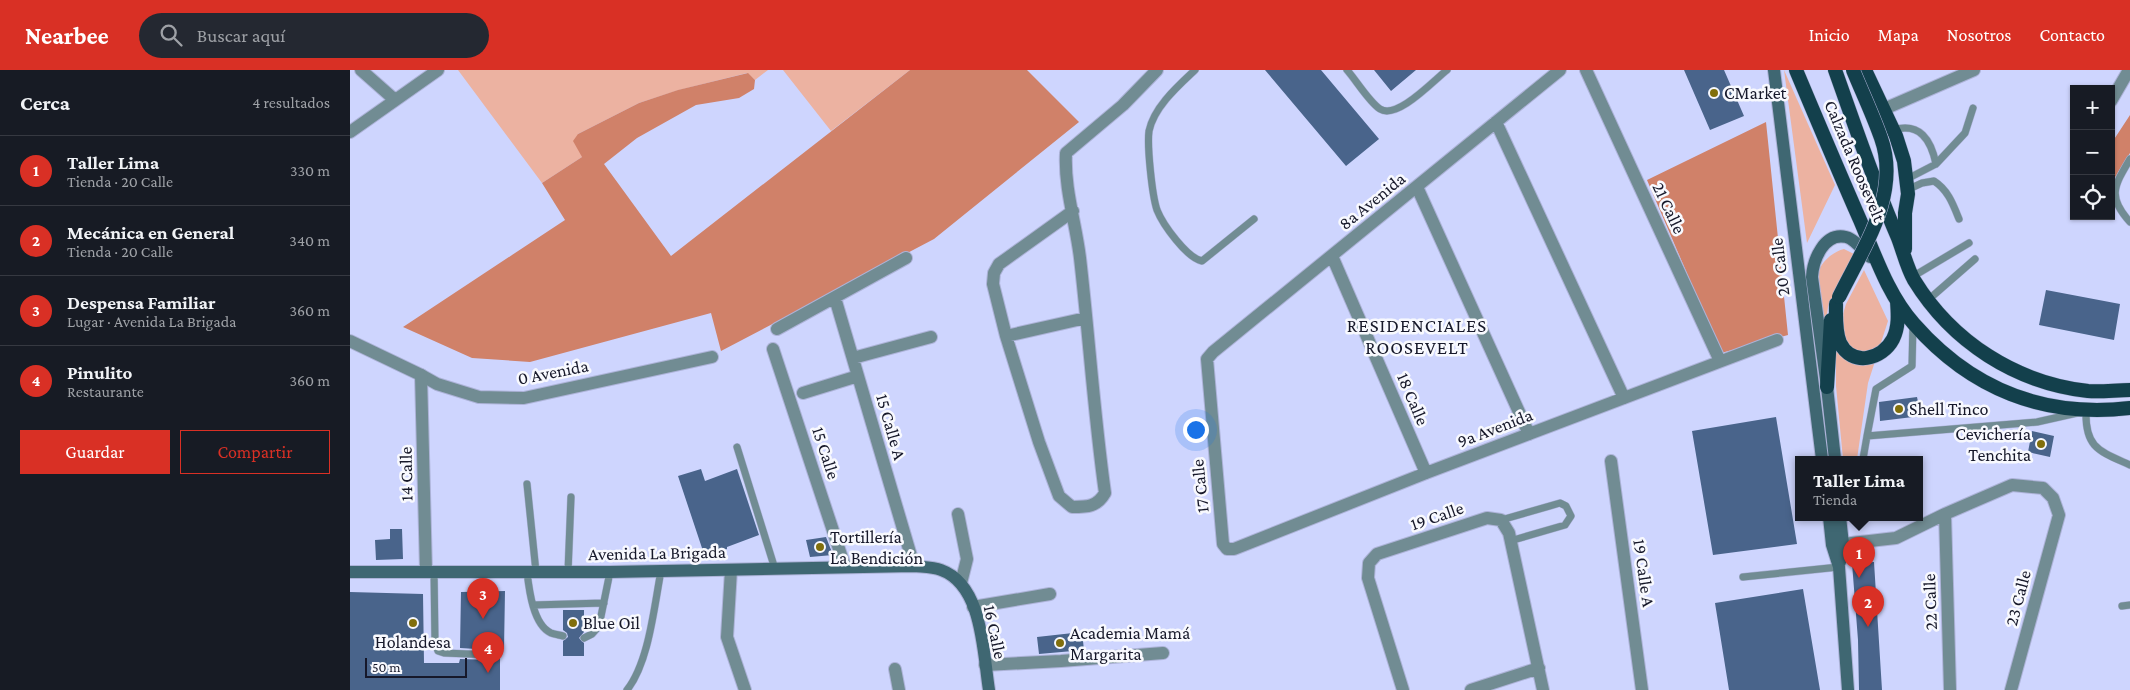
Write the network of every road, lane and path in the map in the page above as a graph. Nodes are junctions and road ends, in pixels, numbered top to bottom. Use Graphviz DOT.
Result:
graph roads {
  1 [pos="361,70"];
  2 [pos="438,70"];
  3 [pos="1157,70"];
  4 [pos="1195,70"];
  5 [pos="1347,70"];
  6 [pos="1447,70"];
  7 [pos="1560,70"];
  8 [pos="1586,70"];
  9 [pos="1774,70"];
  10 [pos="1796,70"];
  11 [pos="1836,70"];
  12 [pos="1853,70"];
  13 [pos="1865,70"];
  14 [pos="1974,70"];
  15 [pos="2129,70"];
  16 [pos="2115,94"];
  17 [pos="395,100"];
  18 [pos="1973,108"];
  19 [pos="1884,109"];
  20 [pos="1496,122"];
  21 [pos="1893,130"];
  22 [pos="350,132"];
  23 [pos="2130,159"];
  24 [pos="1936,164"];
  25 [pos="1907,185"];
  26 [pos="1417,187"];
  27 [pos="1073,211"];
  28 [pos="1959,218"];
  29 [pos="1254,219"];
  30 [pos="2130,222"];
  31 [pos="1969,243"];
  32 [pos="1905,255"];
  33 [pos="1332,256"];
  34 [pos="906,258"];
  35 [pos="1976,259"];
  36 [pos="1880,268"];
  37 [pos="1912,277"];
  38 [pos="835,298"];
  39 [pos="1837,300"];
  40 [pos="1897,300"];
  41 [pos="1928,300"];
  42 [pos="1086,318"];
  43 [pos="1913,323"];
  44 [pos="777,328"];
  45 [pos="931,336"];
  46 [pos="1006,336"];
  47 [pos="1777,340"];
  48 [pos="350,342"];
  49 [pos="774,349"];
  50 [pos="712,357"];
  51 [pos="853,358"];
  52 [pos="1207,359"];
  53 [pos="1720,361"];
  54 [pos="421,375"];
  55 [pos="858,376"];
  56 [pos="1827,387"];
  57 [pos="2130,390"];
  58 [pos="803,393"];
  59 [pos="1624,398"];
  60 [pos="2130,408"];
  61 [pos="2086,411"];
  62 [pos="1529,434"];
  63 [pos="1867,436"];
  64 [pos="737,447"];
  65 [pos="1822,456"];
  66 [pos="1835,456"];
  67 [pos="1864,456"];
  68 [pos="1611,461"];
  69 [pos="2130,465"];
  70 [pos="1426,473"];
  71 [pos="527,484"];
  72 [pos="571,497"];
  73 [pos="958,514"];
  74 [pos="1945,514"];
  75 [pos="1500,520"];
  76 [pos="1829,521"];
  77 [pos="1843,521"];
  78 [pos="1510,542"];
  79 [pos="1843,544"];
  80 [pos="1228,548"];
  81 [pos="914,566"];
  82 [pos="845,567"];
  83 [pos="1839,567"];
  84 [pos="775,569"];
  85 [pos="731,570"];
  86 [pos="430,571"];
  87 [pos="661,571"];
  88 [pos="350,572"];
  89 [pos="531,572"];
  90 [pos="568,572"];
  91 [pos="610,572"];
  92 [pos="1742,577"];
  93 [pos="961,583"];
  94 [pos="1050,594"];
  95 [pos="604,603"];
  96 [pos="533,605"];
  97 [pos="2130,605"];
  98 [pos="2122,606"];
  99 [pos="973,607"];
  100 [pos="563,636"];
  101 [pos="584,638"];
  102 [pos="1163,652"];
  103 [pos="493,654"];
  104 [pos="985,665"];
  105 [pos="1539,668"];
  106 [pos="895,669"];
  107 [pos="627,690"];
  108 [pos="745,690"];
  109 [pos="899,690"];
  110 [pos="989,690"];
  111 [pos="1403,690"];
  112 [pos="1471,690"];
  113 [pos="1543,690"];
  114 [pos="1642,690"];
  115 [pos="1848,690"];
  116 [pos="1950,690"];
  117 [pos="2012,690"];
  1 -- 17 [label="street"];
  2 -- 17 [label="street"];
  3 -- 27 [label="street"];
  4 -- 29 [label="lane"];
  5 -- 6 [label="lane"];
  7 -- 20 [label="street, 8a Avenida"];
  8 -- 53 [label="street, 21 Calle"];
  9 -- 65 [label="main road, 20 Calle"];
  10 -- 36 [label="highway, Calzada Roosevelt"];
  11 -- 32 [label="highway, Calzada Roosevelt"];
  12 -- 39 [label="highway, bridge"];
  13 -- 19 [label="highway"];
  14 -- 19 [label="street"];
  15 -- 16 [label="street"];
  17 -- 22 [label="street"];
  18 -- 24 [label="lane"];
  19 -- 21 [label="highway"];
  20 -- 26 [label="street, 8a Avenida"];
  20 -- 59 [label="street"];
  21 -- 24 [label="lane"];
  21 -- 25 [label="highway"];
  23 -- 30 [label="lane"];
  24 -- 25 [label="lane"];
  25 -- 28 [label="lane"];
  25 -- 32 [label="highway"];
  26 -- 33 [label="street, 8a Avenida"];
  26 -- 62 [label="street"];
  27 -- 42 [label="street"];
  27 -- 46 [label="street"];
  31 -- 37 [label="lane"];
  32 -- 37 [label="highway"];
  33 -- 52 [label="street, 8a Avenida"];
  33 -- 70 [label="street, 18 Calle"];
  34 -- 38 [label="street"];
  35 -- 41 [label="lane"];
  36 -- 40 [label="highway, Calzada Roosevelt"];
  36 -- 56 [label="main road, 20 Calle"];
  37 -- 41 [label="highway"];
  38 -- 44 [label="street"];
  38 -- 51 [label="street, 15 Calle A"];
  39 -- 40 [label="highway"];
  39 -- 56 [label="highway"];
  40 -- 43 [label="highway, Calzada Roosevelt"];
  41 -- 57 [label="highway"];
  42 -- 46 [label="street"];
  42 -- 46 [label="street"];
  43 -- 61 [label="highway, Calzada Roosevelt"];
  43 -- 63 [label="lane"];
  45 -- 51 [label="street"];
  47 -- 53 [label="street, 9a Avenida"];
  48 -- 54 [label="street, 0 Avenida"];
  49 -- 82 [label="street, 15 Calle"];
  50 -- 54 [label="street, 0 Avenida"];
  51 -- 55 [label="street, 15 Calle A"];
  52 -- 80 [label="street, 17 Calle"];
  53 -- 59 [label="street, 9a Avenida"];
  54 -- 86 [label="street, 14 Calle"];
  55 -- 58 [label="street"];
  55 -- 81 [label="street, 15 Calle A"];
  56 -- 66 [label="main road, 20 Calle"];
  59 -- 62 [label="street, 9a Avenida"];
  60 -- 61 [label="highway, Calzada Roosevelt"];
  61 -- 63 [label="lane"];
  61 -- 69 [label="lane"];
  62 -- 70 [label="street, 9a Avenida"];
  63 -- 67 [label="lane"];
  64 -- 84 [label="lane"];
  68 -- 114 [label="street, 19 Calle A"];
  70 -- 80 [label="street, 9a Avenida"];
  71 -- 89 [label="lane"];
  72 -- 90 [label="lane"];
  73 -- 93 [label="street"];
  74 -- 79 [label="street"];
  74 -- 116 [label="street, 22 Calle"];
  74 -- 117 [label="street, 23 Calle"];
  75 -- 78 [label="street"];
  75 -- 78 [label="lane"];
  75 -- 111 [label="street, 19 Calle"];
  76 -- 83 [label="main road"];
  77 -- 79 [label="main road"];
  78 -- 105 [label="street"];
  79 -- 83 [label="main road"];
  81 -- 82 [label="main road, Avenida La Brigada"];
  81 -- 93 [label="main road, Avenida La Brigada"];
  82 -- 84 [label="main road, Avenida La Brigada"];
  83 -- 92 [label="lane"];
  83 -- 115 [label="main road"];
  84 -- 85 [label="main road, Avenida La Brigada"];
  85 -- 87 [label="main road, Avenida La Brigada"];
  85 -- 108 [label="street"];
  86 -- 88 [label="main road, Avenida La Brigada"];
  86 -- 89 [label="main road, Avenida La Brigada"];
  86 -- 103 [label="lane"];
  87 -- 91 [label="main road, Avenida La Brigada"];
  87 -- 107 [label="lane"];
  89 -- 90 [label="main road, Avenida La Brigada"];
  89 -- 96 [label="lane"];
  90 -- 91 [label="main road, Avenida La Brigada"];
  91 -- 95 [label="lane"];
  93 -- 99 [label="main road, 16 Calle"];
  94 -- 99 [label="street"];
  95 -- 96 [label="lane"];
  95 -- 101 [label="lane"];
  96 -- 100 [label="lane"];
  97 -- 98 [label="lane"];
  99 -- 104 [label="main road, 16 Calle"];
  102 -- 104 [label="street"];
  104 -- 110 [label="main road, 16 Calle"];
  105 -- 112 [label="street"];
  105 -- 113 [label="street"];
  106 -- 109 [label="street"];
}
